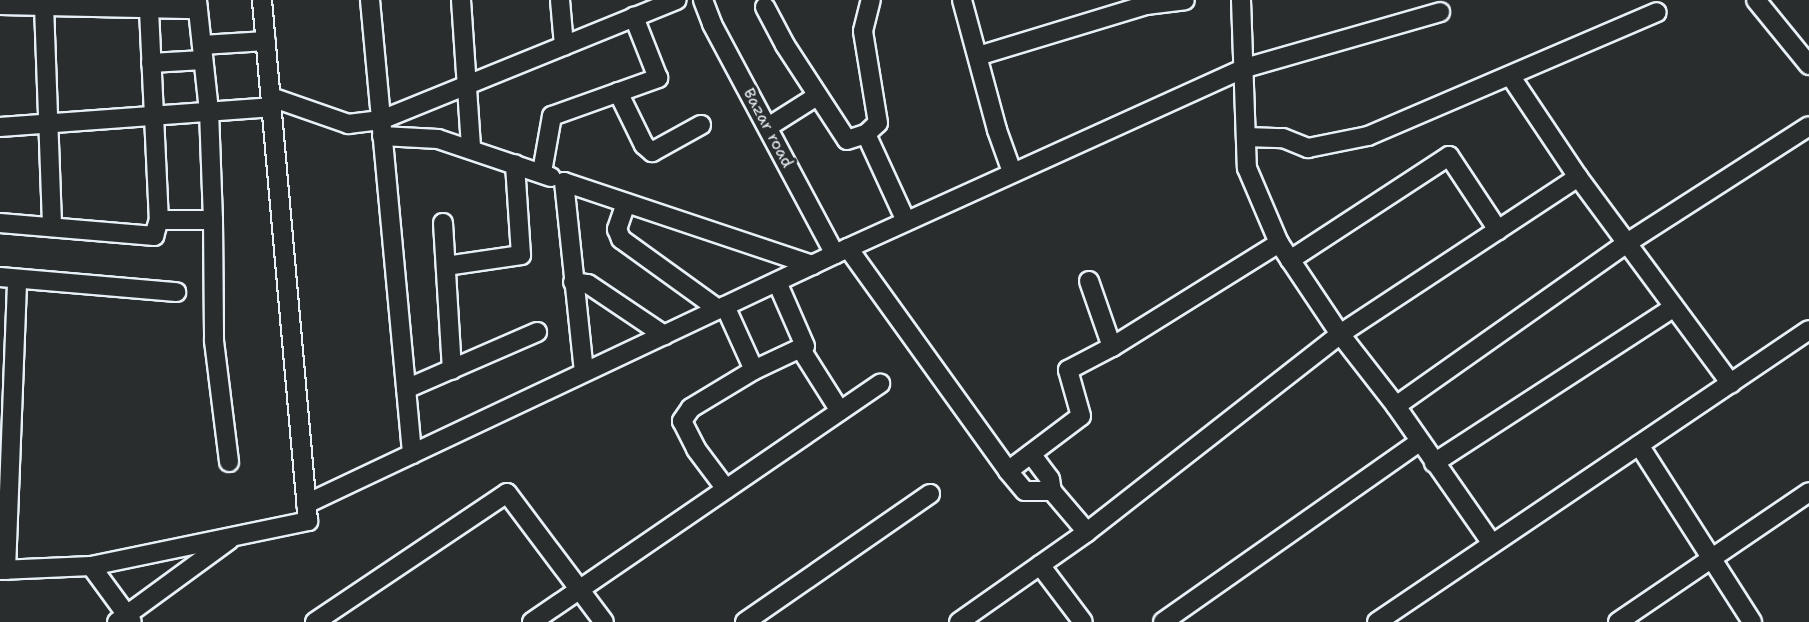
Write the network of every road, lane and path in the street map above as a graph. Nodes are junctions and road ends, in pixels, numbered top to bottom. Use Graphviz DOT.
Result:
graph roads {
  1 [pos="262,0"];
  2 [pos="370,0"];
  3 [pos="461,0"];
  4 [pos="560,0"];
  5 [pos="677,0"];
  6 [pos="703,0"];
  7 [pos="872,0"];
  8 [pos="962,0"];
  9 [pos="1185,0"];
  10 [pos="1242,0"];
  11 [pos="1756,0"];
  12 [pos="197,4"];
  13 [pos="0,5"];
  14 [pos="44,6"];
  15 [pos="765,7"];
  16 [pos="149,9"];
  17 [pos="1440,12"];
  18 [pos="1657,12"];
  19 [pos="634,17"];
  20 [pos="266,41"];
  21 [pos="564,46"];
  22 [pos="203,52"];
  23 [pos="978,56"];
  24 [pos="151,63"];
  25 [pos="1809,65"];
  26 [pos="1245,68"];
  27 [pos="1511,77"];
  28 [pos="468,85"];
  29 [pos="618,93"];
  30 [pos="817,96"];
  31 [pos="270,102"];
  32 [pos="209,111"];
  33 [pos="154,115"];
  34 [pos="49,124"];
  35 [pos="701,125"];
  36 [pos="1809,126"];
  37 [pos="0,127"];
  38 [pos="768,127"];
  39 [pos="382,128"];
  40 [pos="866,134"];
  41 [pos="1246,138"];
  42 [pos="471,147"];
  43 [pos="515,164"];
  44 [pos="542,172"];
  45 [pos="1012,172"];
  46 [pos="1578,177"];
  47 [pos="564,182"];
  48 [pos="626,203"];
  49 [pos="159,220"];
  50 [pos="213,220"];
  51 [pos="906,221"];
  52 [pos="0,223"];
  53 [pos="443,223"];
  54 [pos="52,225"];
  55 [pos="1498,230"];
  56 [pos="1279,243"];
  57 [pos="1627,243"];
  58 [pos="842,251"];
  59 [pos="1290,260"];
  60 [pos="812,265"];
  61 [pos="446,266"];
  62 [pos="8,278"];
  63 [pos="1089,281"];
  64 [pos="573,282"];
  65 [pos="777,282"];
  66 [pos="176,292"];
  67 [pos="1674,307"];
  68 [pos="722,308"];
  69 [pos="1809,330"];
  70 [pos="537,332"];
  71 [pos="1340,334"];
  72 [pos="664,335"];
  73 [pos="1112,347"];
  74 [pos="802,351"];
  75 [pos="452,370"];
  76 [pos="754,370"];
  77 [pos="584,372"];
  78 [pos="879,384"];
  79 [pos="1731,384"];
  80 [pos="406,389"];
  81 [pos="6,390"];
  82 [pos="1396,406"];
  83 [pos="840,411"];
  84 [pos="1419,441"];
  85 [pos="1639,445"];
  86 [pos="412,454"];
  87 [pos="1031,454"];
  88 [pos="229,462"];
  89 [pos="1434,463"];
  90 [pos="1008,471"];
  91 [pos="726,489"];
  92 [pos="1053,491"];
  93 [pos="1809,492"];
  94 [pos="930,494"];
  95 [pos="306,504"];
  96 [pos="1087,532"];
  97 [pos="234,536"];
  98 [pos="1491,542"];
  99 [pos="1711,558"];
  100 [pos="1040,565"];
  101 [pos="91,567"];
  102 [pos="3,570"];
  103 [pos="579,590"];
  104 [pos="126,620"];
  105 [pos="315,622"];
  106 [pos="532,622"];
  107 [pos="604,622"];
  108 [pos="745,622"];
  109 [pos="959,622"];
  110 [pos="1083,622"];
  111 [pos="1163,622"];
  112 [pos="1377,622"];
  113 [pos="1618,622"];
  114 [pos="1752,622"];
  1 -- 20 [label="street"];
  2 -- 39 [label="street"];
  3 -- 28 [label="street"];
  4 -- 21 [label="street"];
  5 -- 19 [label="street"];
  6 -- 38 [label="street, Bazar road"];
  7 -- 40 [label="street"];
  8 -- 23 [label="street"];
  9 -- 23 [label="street"];
  10 -- 26 [label="street"];
  11 -- 25 [label="street"];
  12 -- 16 [label="street"];
  12 -- 22 [label="street"];
  13 -- 14 [label="street"];
  14 -- 16 [label="street"];
  14 -- 34 [label="street"];
  15 -- 30 [label="street"];
  16 -- 24 [label="street"];
  17 -- 26 [label="street"];
  18 -- 27 [label="street"];
  19 -- 21 [label="street"];
  19 -- 29 [label="street"];
  20 -- 22 [label="street"];
  20 -- 31 [label="street"];
  21 -- 28 [label="street"];
  22 -- 24 [label="street"];
  22 -- 32 [label="street"];
  23 -- 45 [label="street"];
  24 -- 33 [label="street"];
  26 -- 41 [label="street"];
  26 -- 45 [label="street"];
  27 -- 41 [label="street"];
  27 -- 46 [label="street"];
  28 -- 39 [label="street"];
  28 -- 42 [label="street"];
  29 -- 35 [label="street"];
  29 -- 44 [label="street"];
  30 -- 38 [label="street"];
  30 -- 40 [label="street"];
  31 -- 32 [label="street"];
  31 -- 39 [label="street"];
  31 -- 95 [label="street"];
  32 -- 33 [label="street"];
  32 -- 50 [label="street"];
  33 -- 34 [label="street"];
  33 -- 49 [label="street"];
  34 -- 37 [label="street"];
  34 -- 54 [label="street"];
  36 -- 57 [label="street"];
  38 -- 58 [label="street, Bazar road"];
  39 -- 42 [label="street"];
  39 -- 80 [label="street"];
  40 -- 51 [label="street"];
  41 -- 56 [label="street"];
  42 -- 43 [label="street"];
  43 -- 44 [label="street"];
  43 -- 61 [label="street"];
  44 -- 47 [label="street"];
  45 -- 51 [label="street"];
  46 -- 55 [label="street"];
  46 -- 57 [label="street"];
  47 -- 48 [label="street"];
  47 -- 64 [label="street"];
  48 -- 60 [label="street"];
  48 -- 68 [label="street"];
  49 -- 50 [label="street"];
  49 -- 54 [label="street"];
  50 -- 88 [label="street"];
  51 -- 58 [label="street"];
  52 -- 54 [label="street"];
  53 -- 61 [label="street"];
  55 -- 59 [label="street"];
  55 -- 71 [label="street"];
  56 -- 59 [label="street"];
  56 -- 73 [label="street"];
  57 -- 67 [label="street"];
  57 -- 82 [label="street"];
  58 -- 60 [label="street"];
  58 -- 90 [label="street, Bazar road"];
  59 -- 71 [label="street"];
  60 -- 65 [label="street"];
  61 -- 75 [label="street"];
  62 -- 66 [label="street"];
  62 -- 81 [label="street"];
  63 -- 73 [label="street"];
  64 -- 72 [label="street"];
  64 -- 77 [label="street"];
  65 -- 68 [label="street"];
  65 -- 74 [label="street"];
  67 -- 79 [label="street"];
  67 -- 89 [label="street"];
  68 -- 72 [label="street"];
  68 -- 76 [label="street"];
  69 -- 79 [label="street"];
  70 -- 75 [label="street"];
  71 -- 82 [label="street"];
  71 -- 96 [label="street"];
  72 -- 77 [label="street"];
  73 -- 87 [label="street"];
  74 -- 76 [label="street"];
  74 -- 83 [label="street"];
  75 -- 80 [label="street"];
  76 -- 91 [label="street"];
  77 -- 86 [label="street"];
  78 -- 83 [label="street"];
  79 -- 85 [label="street"];
  80 -- 86 [label="street"];
  81 -- 102 [label="street"];
  82 -- 84 [label="street"];
  83 -- 91 [label="street"];
  84 -- 89 [label="street"];
  84 -- 111 [label="street"];
  85 -- 98 [label="street"];
  85 -- 99 [label="street"];
  86 -- 95 [label="street"];
  87 -- 90 [label="street"];
  87 -- 92 [label="street"];
  89 -- 98 [label="street"];
  90 -- 92 [label="street, Bazar road"];
  91 -- 103 [label="street"];
  92 -- 96 [label="street"];
  93 -- 99 [label="street"];
  94 -- 108 [label="street"];
  95 -- 97 [label="street"];
  96 -- 100 [label="street"];
  97 -- 101 [label="street"];
  97 -- 104 [label="street"];
  98 -- 112 [label="street"];
  99 -- 113 [label="street"];
  99 -- 114 [label="street"];
  100 -- 109 [label="street"];
  100 -- 110 [label="street"];
  101 -- 102 [label="street"];
  101 -- 104 [label="street"];
  103 -- 105 [label="street"];
  103 -- 106 [label="street"];
  103 -- 107 [label="street"];
}
